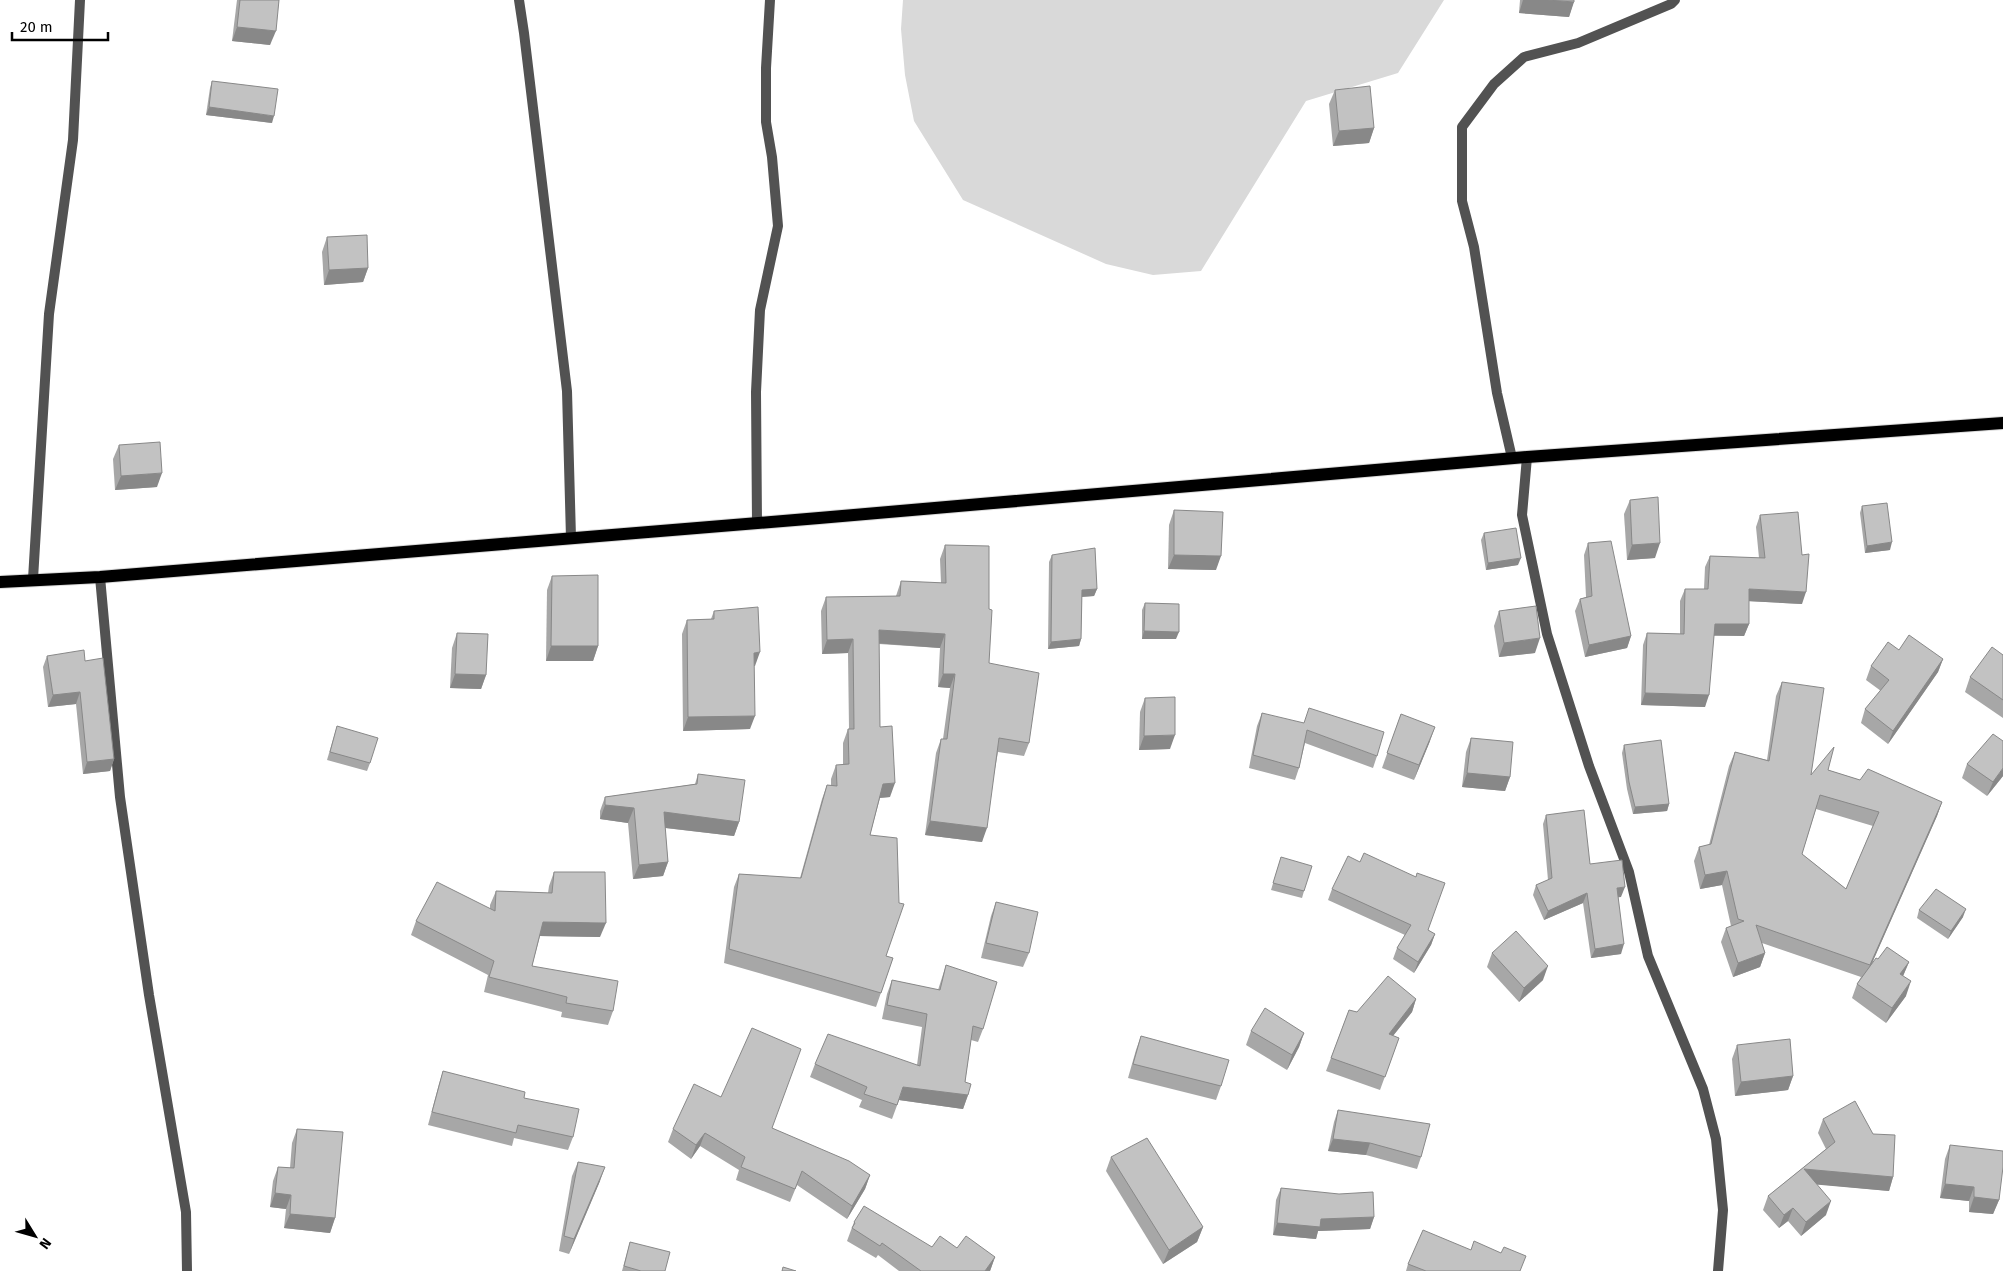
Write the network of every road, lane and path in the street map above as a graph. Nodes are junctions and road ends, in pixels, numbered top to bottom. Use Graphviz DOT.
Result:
graph roads {
  1 [pos="80,0"];
  2 [pos="519,0"];
  3 [pos="770,0"];
  4 [pos="1675,0"];
  5 [pos="2003,424"];
  6 [pos="1526,457"];
  7 [pos="1512,458"];
  8 [pos="757,523"];
  9 [pos="571,538"];
  10 [pos="100,576"];
  11 [pos="33,579"];
  12 [pos="0,582"];
  13 [pos="187,1271"];
  14 [pos="1718,1271"];
  1 -- 11 [label="street"];
  2 -- 9 [label="street"];
  3 -- 8 [label="street"];
  4 -- 7 [label="street"];
  5 -- 6 [label="main road"];
  6 -- 7 [label="main road"];
  6 -- 14 [label="street"];
  7 -- 8 [label="main road"];
  8 -- 9 [label="main road"];
  9 -- 10 [label="main road"];
  10 -- 11 [label="main road"];
  10 -- 13 [label="street"];
  11 -- 12 [label="main road"];
}
